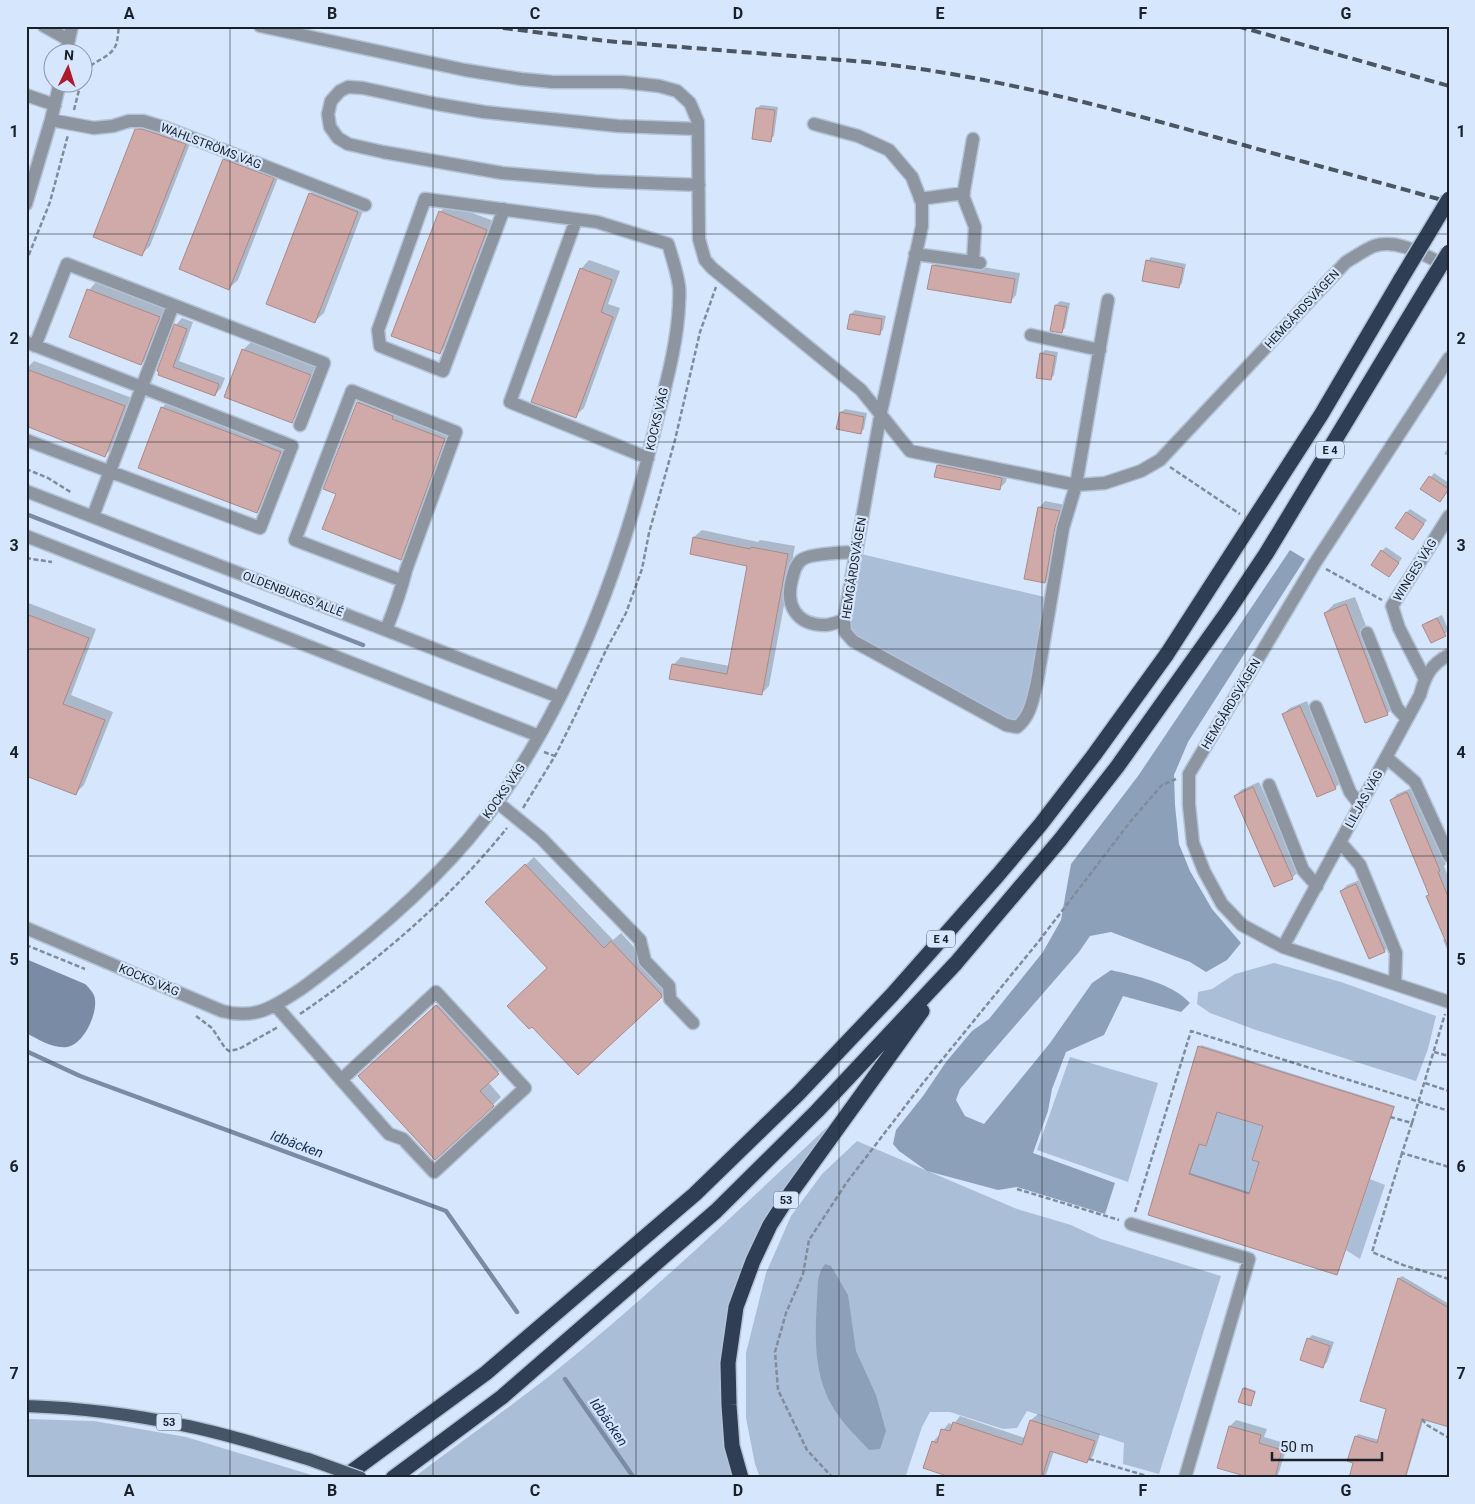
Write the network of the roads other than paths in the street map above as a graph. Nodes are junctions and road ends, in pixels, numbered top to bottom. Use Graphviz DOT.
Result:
graph roads {
  1 [pos="44,26"];
  2 [pos="72,26"];
  3 [pos="260,26"];
  4 [pos="63,42"];
  5 [pos="69,42"];
  6 [pos="58,92"];
  7 [pos="26,95"];
  8 [pos="55,105"];
  9 [pos="699,105"];
  10 [pos="51,120"];
  11 [pos="814,124"];
  12 [pos="698,126"];
  13 [pos="973,140"];
  14 [pos="699,185"];
  15 [pos="964,193"];
  16 [pos="920,199"];
  17 [pos="1449,199"];
  18 [pos="26,204"];
  19 [pos="366,205"];
  20 [pos="504,209"];
  21 [pos="576,220"];
  22 [pos="1449,252"];
  23 [pos="915,254"];
  24 [pos="1449,267"];
  25 [pos="1108,300"];
  26 [pos="173,305"];
  27 [pos="1031,335"];
  28 [pos="30,344"];
  29 [pos="1100,350"];
  30 [pos="1449,358"];
  31 [pos="142,388"];
  32 [pos="881,412"];
  33 [pos="300,425"];
  34 [pos="26,440"];
  35 [pos="648,458"];
  36 [pos="110,472"];
  37 [pos="1076,485"];
  38 [pos="26,491"];
  39 [pos="93,516"];
  40 [pos="1449,516"];
  41 [pos="26,536"];
  42 [pos="856,552"];
  43 [pos="403,581"];
  44 [pos="844,620"];
  45 [pos="386,630"];
  46 [pos="1367,633"];
  47 [pos="1449,655"];
  48 [pos="1425,679"];
  49 [pos="559,698"];
  50 [pos="1316,706"];
  51 [pos="1408,719"];
  52 [pos="539,736"];
  53 [pos="1386,758"];
  54 [pos="1269,785"];
  55 [pos="497,802"];
  56 [pos="1360,806"];
  57 [pos="1340,842"];
  58 [pos="1449,856"];
  59 [pos="1317,886"];
  60 [pos="26,928"];
  61 [pos="1283,947"];
  62 [pos="956,963"];
  63 [pos="1395,984"];
  64 [pos="276,1006"];
  65 [pos="1448,1007"];
  66 [pos="693,1023"];
  67 [pos="341,1080"];
  68 [pos="1131,1224"];
  69 [pos="26,1406"];
  70 [pos="343,1478"];
  71 [pos="361,1478"];
  72 [pos="393,1478"];
  73 [pos="741,1478"];
  74 [pos="1185,1478"];
  1 -- 4 [label="street"];
  2 -- 5 [label="street"];
  3 -- 12 [label="street"];
  6 -- 8 [label="street"];
  7 -- 8 [label="street"];
  8 -- 10 [label="street"];
  9 -- 12 [label="street"];
  10 -- 18 [label="street"];
  10 -- 19 [label="street, WAHLSTRÖMS VÄG"];
  11 -- 16 [label="street, HEMGÅRDSVÄGEN"];
  12 -- 14 [label="street"];
  12 -- 14 [label="street"];
  13 -- 15 [label="street"];
  14 -- 32 [label="street"];
  15 -- 16 [label="street"];
  15 -- 23 [label="street"];
  16 -- 23 [label="street, HEMGÅRDSVÄGEN"];
  17 -- 70 [label="highway, E 4, bridge"];
  20 -- 20 [label="street"];
  20 -- 21 [label="street"];
  21 -- 35 [label="street, KOCKS VÄG"];
  21 -- 35 [label="street"];
  22 -- 62 [label="highway, E 4, bridge"];
  23 -- 32 [label="street, HEMGÅRDSVÄGEN"];
  24 -- 37 [label="street, HEMGÅRDSVÄGEN"];
  25 -- 29 [label="street"];
  26 -- 28 [label="street"];
  26 -- 31 [label="street"];
  26 -- 33 [label="street"];
  27 -- 29 [label="street"];
  28 -- 31 [label="street"];
  29 -- 37 [label="street"];
  30 -- 61 [label="street, HEMGÅRDSVÄGEN"];
  31 -- 36 [label="street"];
  31 -- 36 [label="street"];
  32 -- 37 [label="street, HEMGÅRDSVÄGEN"];
  32 -- 42 [label="street, HEMGÅRDSVÄGEN"];
  34 -- 36 [label="street"];
  35 -- 49 [label="street, KOCKS VÄG"];
  36 -- 39 [label="street"];
  37 -- 44 [label="street, HEMGÅRDSVÄGEN"];
  38 -- 39 [label="street, OLDENBURGS ALLÉ"];
  39 -- 45 [label="street, OLDENBURGS ALLÉ"];
  40 -- 48 [label="street, WINGES VÄG"];
  41 -- 52 [label="street"];
  42 -- 44 [label="street, HEMGÅRDSVÄGEN"];
  42 -- 44 [label="street"];
  43 -- 43 [label="street"];
  43 -- 45 [label="street"];
  45 -- 49 [label="street, OLDENBURGS ALLÉ"];
  46 -- 51 [label="street"];
  47 -- 48 [label="street, LILJAS VÄG"];
  48 -- 51 [label="street, LILJAS VÄG"];
  49 -- 52 [label="street, KOCKS VÄG"];
  50 -- 56 [label="street"];
  51 -- 53 [label="street, LILJAS VÄG"];
  52 -- 55 [label="street, KOCKS VÄG"];
  53 -- 56 [label="street, LILJAS VÄG"];
  53 -- 58 [label="street"];
  54 -- 59 [label="street"];
  55 -- 64 [label="street, KOCKS VÄG"];
  55 -- 66 [label="street"];
  56 -- 57 [label="street, LILJAS VÄG"];
  57 -- 59 [label="street, LILJAS VÄG"];
  57 -- 63 [label="street"];
  59 -- 61 [label="street, LILJAS VÄG"];
  60 -- 64 [label="street, KOCKS VÄG"];
  61 -- 63 [label="street"];
  62 -- 72 [label="highway, E 4"];
  62 -- 73 [label="highway, 53"];
  63 -- 65 [label="street"];
  64 -- 67 [label="street"];
  67 -- 67 [label="street"];
  68 -- 74 [label="street"];
  69 -- 71 [label="main road, 53, bridge"];
}
